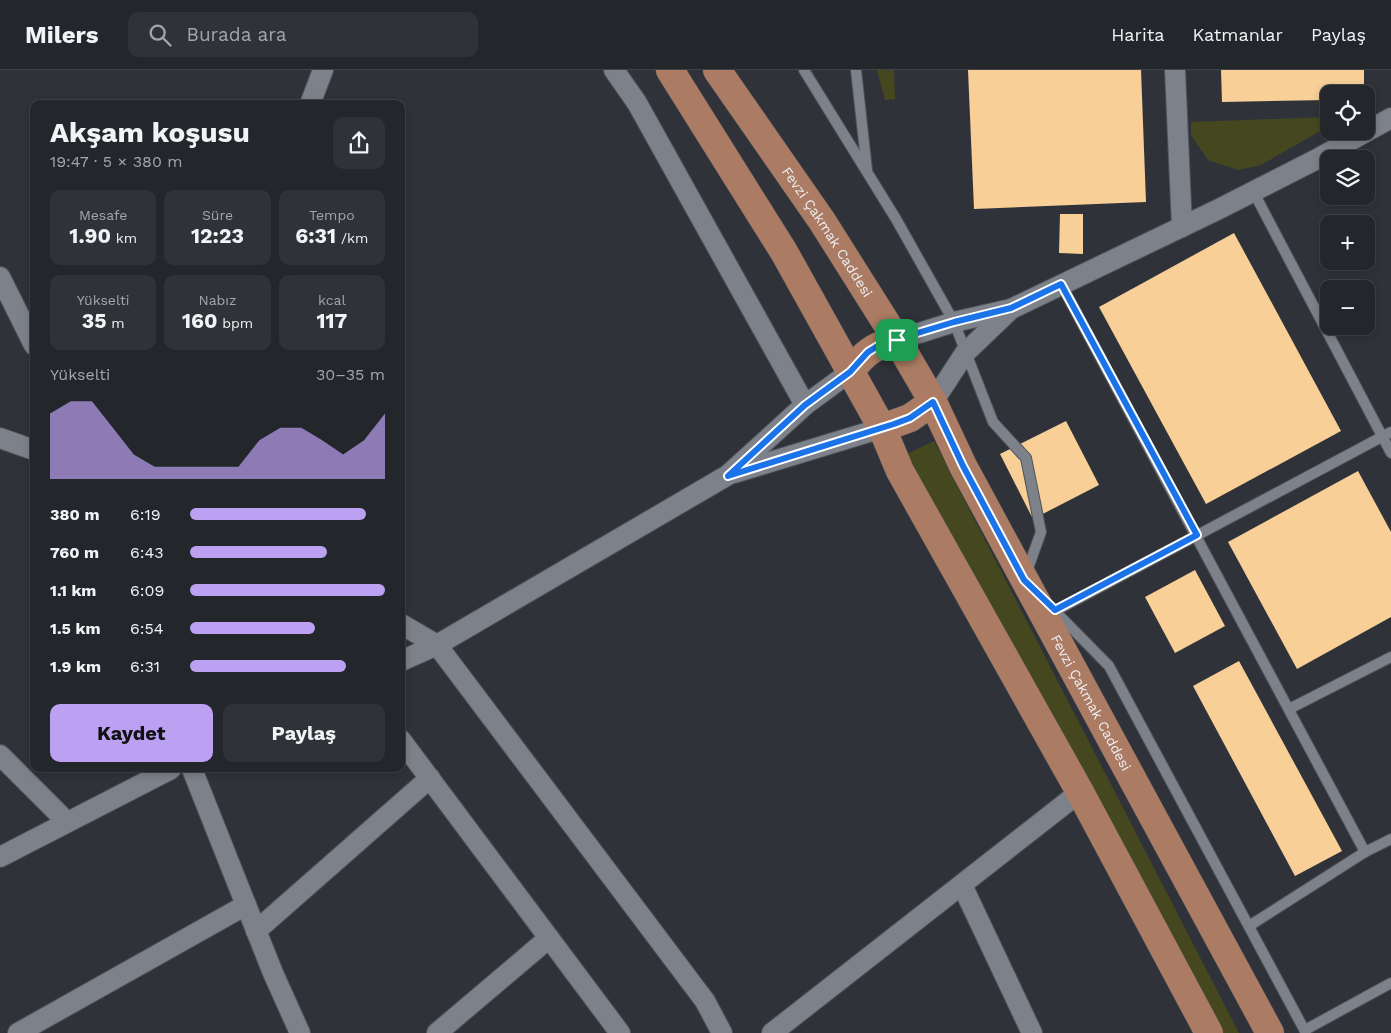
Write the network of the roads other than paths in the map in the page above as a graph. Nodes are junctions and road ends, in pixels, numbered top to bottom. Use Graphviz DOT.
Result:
graph roads {
  1 [pos="324,70"];
  2 [pos="614,70"];
  3 [pos="670,70"];
  4 [pos="717,70"];
  5 [pos="804,70"];
  6 [pos="856,70"];
  7 [pos="1175,70"];
  8 [pos="312,100"];
  9 [pos="1391,118"];
  10 [pos="868,173"];
  11 [pos="1253,192"];
  12 [pos="1182,227"];
  13 [pos="0,277"];
  14 [pos="1061,284"];
  15 [pos="1011,308"];
  16 [pos="954,322"];
  17 [pos="30,337"];
  18 [pos="897,340"];
  19 [pos="966,353"];
  20 [pos="850,372"];
  21 [pos="933,402"];
  22 [pos="805,405"];
  23 [pos="882,428"];
  24 [pos="1387,435"];
  25 [pos="0,438"];
  26 [pos="30,449"];
  27 [pos="1391,453"];
  28 [pos="728,476"];
  29 [pos="1197,535"];
  30 [pos="1024,580"];
  31 [pos="1055,610"];
  32 [pos="405,626"];
  33 [pos="437,645"];
  34 [pos="1391,657"];
  35 [pos="405,659"];
  36 [pos="1289,709"];
  37 [pos="405,745"];
  38 [pos="0,755"];
  39 [pos="165,772"];
  40 [pos="193,772"];
  41 [pos="430,778"];
  42 [pos="1080,792"];
  43 [pos="67,822"];
  44 [pos="1391,839"];
  45 [pos="1365,852"];
  46 [pos="0,857"];
  47 [pos="962,885"];
  48 [pos="246,905"];
  49 [pos="1250,926"];
  50 [pos="256,931"];
  51 [pos="549,938"];
  52 [pos="1391,983"];
  53 [pos="1306,1032"];
  54 [pos="18,1033"];
  55 [pos="300,1033"];
  56 [pos="437,1033"];
  57 [pos="620,1033"];
  58 [pos="722,1033"];
  59 [pos="772,1033"];
  60 [pos="1032,1033"];
  61 [pos="1209,1033"];
  62 [pos="1270,1033"];
  1 -- 8 [label="street"];
  2 -- 22 [label="street"];
  3 -- 20 [label="main road"];
  4 -- 18 [label="main road, Fevzi Çakmak Caddesi"];
  5 -- 10 [label="lane"];
  6 -- 10 [label="lane"];
  7 -- 12 [label="street"];
  9 -- 11 [label="street"];
  10 -- 16 [label="lane"];
  11 -- 12 [label="street"];
  11 -- 24 [label="lane"];
  12 -- 14 [label="street"];
  13 -- 17 [label="street"];
  14 -- 15 [label="street"];
  14 -- 29 [label="lane"];
  15 -- 16 [label="street"];
  15 -- 19 [label="street"];
  16 -- 18 [label="street"];
  16 -- 19 [label="lane"];
  18 -- 20 [label="main road"];
  18 -- 21 [label="main road, Fevzi Çakmak Caddesi"];
  19 -- 21 [label="street"];
  19 -- 30 [label="lane"];
  20 -- 22 [label="street"];
  20 -- 23 [label="main road"];
  21 -- 23 [label="main road"];
  21 -- 30 [label="main road, Fevzi Çakmak Caddesi"];
  22 -- 28 [label="street"];
  23 -- 28 [label="street"];
  23 -- 42 [label="main road"];
  24 -- 27 [label="lane"];
  24 -- 29 [label="lane"];
  25 -- 26 [label="street"];
  28 -- 33 [label="street"];
  29 -- 31 [label="lane"];
  29 -- 36 [label="lane"];
  30 -- 31 [label="lane"];
  30 -- 62 [label="main road, Fevzi Çakmak Caddesi"];
  31 -- 49 [label="lane"];
  32 -- 33 [label="street"];
  33 -- 35 [label="street"];
  33 -- 58 [label="street"];
  34 -- 36 [label="lane"];
  36 -- 45 [label="lane"];
  37 -- 41 [label="street"];
  38 -- 43 [label="street"];
  39 -- 43 [label="street"];
  40 -- 48 [label="street"];
  41 -- 50 [label="street"];
  41 -- 51 [label="street"];
  42 -- 47 [label="street"];
  42 -- 61 [label="main road"];
  43 -- 46 [label="street"];
  44 -- 45 [label="lane"];
  45 -- 49 [label="lane"];
  47 -- 59 [label="street"];
  47 -- 60 [label="street"];
  48 -- 50 [label="street"];
  48 -- 54 [label="street"];
  49 -- 53 [label="lane"];
  50 -- 55 [label="street"];
  51 -- 56 [label="street"];
  51 -- 57 [label="street"];
  52 -- 53 [label="lane"];
}
